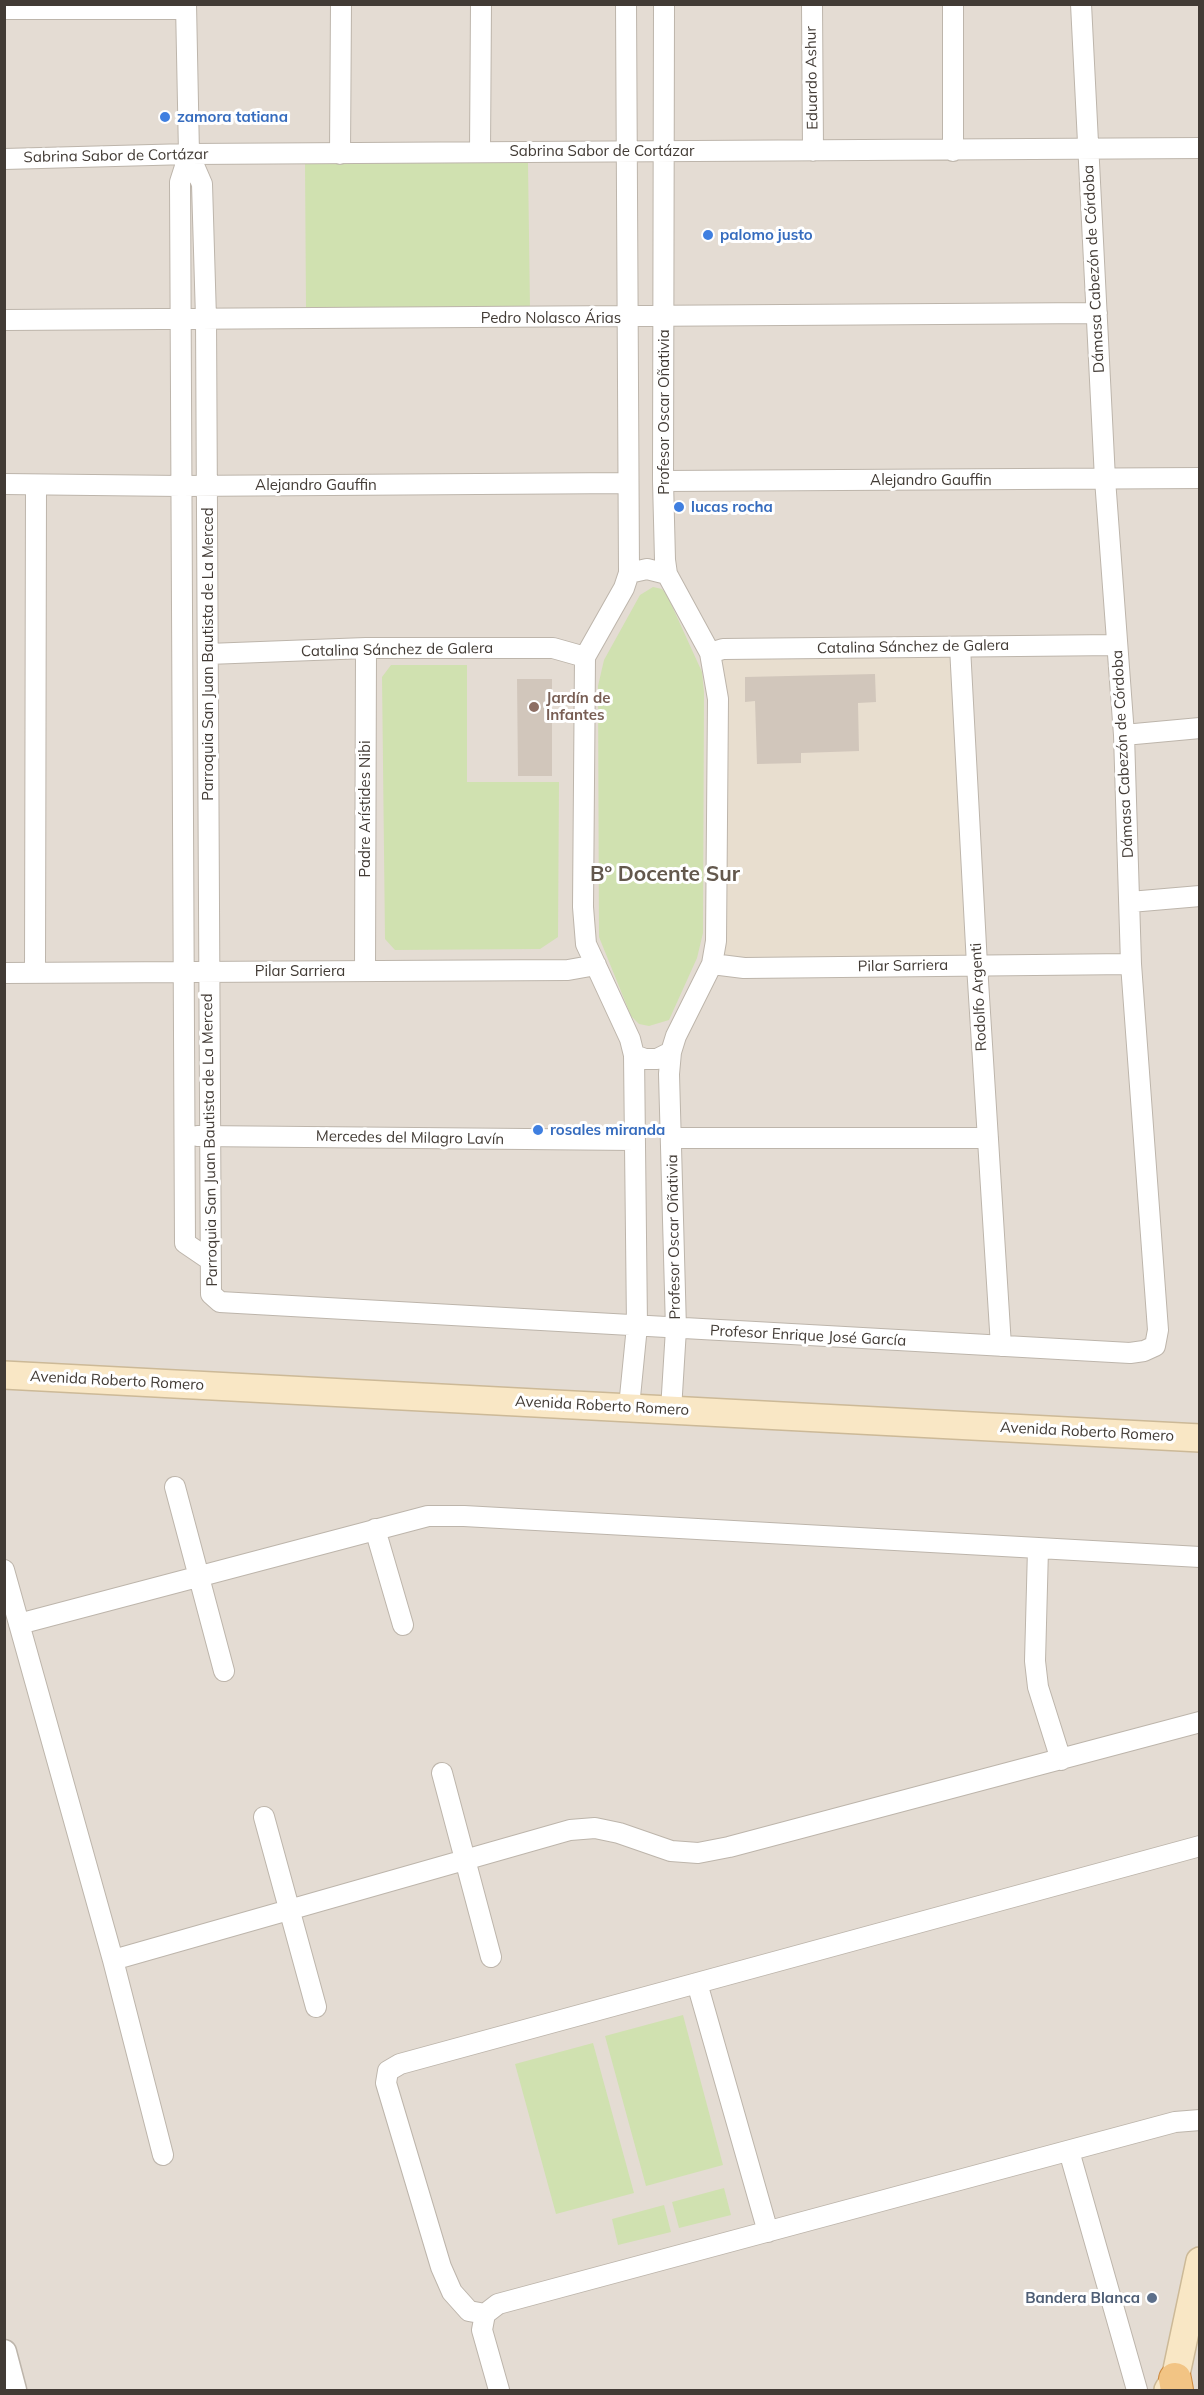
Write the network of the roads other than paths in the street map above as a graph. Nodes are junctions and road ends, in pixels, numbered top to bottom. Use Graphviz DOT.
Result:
graph roads {
  1 [pos="341,4"];
  2 [pos="481,4"];
  3 [pos="626,4"];
  4 [pos="664,4"];
  5 [pos="812,4"];
  6 [pos="953,4"];
  7 [pos="1081,4"];
  8 [pos="186,7"];
  9 [pos="4,9"];
  10 [pos="1200,148"];
  11 [pos="953,150"];
  12 [pos="1088,150"];
  13 [pos="663,151"];
  14 [pos="480,152"];
  15 [pos="626,152"];
  16 [pos="813,152"];
  17 [pos="189,154"];
  18 [pos="340,154"];
  19 [pos="4,159"];
  20 [pos="1097,313"];
  21 [pos="663,316"];
  22 [pos="628,317"];
  23 [pos="206,318"];
  24 [pos="180,319"];
  25 [pos="4,320"];
  26 [pos="1200,478"];
  27 [pos="1105,479"];
  28 [pos="663,482"];
  29 [pos="627,483"];
  30 [pos="4,484"];
  31 [pos="36,485"];
  32 [pos="181,486"];
  33 [pos="207,486"];
  34 [pos="628,573"];
  35 [pos="667,574"];
  36 [pos="1117,645"];
  37 [pos="960,647"];
  38 [pos="366,648"];
  39 [pos="710,653"];
  40 [pos="208,654"];
  41 [pos="585,657"];
  42 [pos="1200,728"];
  43 [pos="1124,735"];
  44 [pos="1200,896"];
  45 [pos="1130,902"];
  46 [pos="712,964"];
  47 [pos="1131,964"];
  48 [pos="596,965"];
  49 [pos="977,965"];
  50 [pos="365,971"];
  51 [pos="184,972"];
  52 [pos="208,972"];
  53 [pos="4,973"];
  54 [pos="35,973"];
  55 [pos="671,1052"];
  56 [pos="634,1055"];
  57 [pos="184,1136"];
  58 [pos="210,1136"];
  59 [pos="671,1138"];
  60 [pos="988,1138"];
  61 [pos="635,1140"];
  62 [pos="210,1260"];
  63 [pos="220,1302"];
  64 [pos="638,1326"];
  65 [pos="676,1329"];
  66 [pos="1001,1346"];
  67 [pos="1144,1351"];
  68 [pos="4,1375"];
  69 [pos="629,1407"];
  70 [pos="670,1410"];
  71 [pos="1200,1438"];
  72 [pos="175,1487"];
  73 [pos="375,1529"];
  74 [pos="1038,1549"];
  75 [pos="1200,1557"];
  76 [pos="4,1570"];
  77 [pos="198,1576"];
  78 [pos="19,1624"];
  79 [pos="403,1625"];
  80 [pos="224,1671"];
  81 [pos="1200,1722"];
  82 [pos="1060,1760"];
  83 [pos="442,1773"];
  84 [pos="264,1817"];
  85 [pos="1200,1846"];
  86 [pos="465,1860"];
  87 [pos="290,1910"];
  88 [pos="491,1957"];
  89 [pos="113,1960"];
  90 [pos="697,1983"];
  91 [pos="316,2007"];
  92 [pos="1200,2120"];
  93 [pos="1069,2151"];
  94 [pos="163,2155"];
  95 [pos="768,2232"];
  96 [pos="1200,2261"];
  97 [pos="485,2314"];
  98 [pos="4,2352"];
  99 [pos="1173,2387"];
  100 [pos="15,2391"];
  101 [pos="499,2391"];
  102 [pos="1137,2391"];
  1 -- 18 [label="street"];
  2 -- 14 [label="street"];
  3 -- 15 [label="street"];
  4 -- 13 [label="street, Profesor Oscar Oñativia"];
  5 -- 16 [label="street, Eduardo Ashur"];
  6 -- 11 [label="street"];
  7 -- 12 [label="street, Dámasa Cabezón de Córdoba"];
  8 -- 9 [label="street"];
  8 -- 17 [label="street, Parroquia San Juan Bautista de La Merced"];
  10 -- 12 [label="street, Sabrina Sabor de Cortázar"];
  11 -- 12 [label="street, Sabrina Sabor de Cortázar"];
  11 -- 16 [label="street, Sabrina Sabor de Cortázar"];
  12 -- 20 [label="street, Dámasa Cabezón de Córdoba"];
  13 -- 15 [label="street, Sabrina Sabor de Cortázar"];
  13 -- 16 [label="street, Sabrina Sabor de Cortázar"];
  13 -- 21 [label="street, Profesor Oscar Oñativia"];
  14 -- 15 [label="street, Sabrina Sabor de Cortázar"];
  14 -- 18 [label="street, Sabrina Sabor de Cortázar"];
  15 -- 22 [label="street"];
  17 -- 18 [label="street, Sabrina Sabor de Cortázar"];
  17 -- 19 [label="street, Sabrina Sabor de Cortázar"];
  17 -- 23 [label="street, Parroquia San Juan Bautista de La Merced"];
  17 -- 24 [label="street"];
  20 -- 21 [label="street, Pedro Nolasco Árias"];
  20 -- 27 [label="street, Dámasa Cabezón de Córdoba"];
  21 -- 22 [label="street, Pedro Nolasco Árias"];
  21 -- 28 [label="street, Profesor Oscar Oñativia"];
  22 -- 23 [label="street, Pedro Nolasco Árias"];
  22 -- 29 [label="street"];
  23 -- 24 [label="street, Pedro Nolasco Árias"];
  23 -- 33 [label="street, Parroquia San Juan Bautista de La Merced"];
  24 -- 25 [label="street, Pedro Nolasco Árias"];
  24 -- 32 [label="street"];
  26 -- 27 [label="street, Alejandro Gauffin"];
  27 -- 28 [label="street, Alejandro Gauffin"];
  27 -- 36 [label="street, Dámasa Cabezón de Córdoba"];
  28 -- 35 [label="street, Profesor Oscar Oñativia"];
  29 -- 33 [label="street, Alejandro Gauffin"];
  29 -- 34 [label="street"];
  30 -- 31 [label="street, Alejandro Gauffin"];
  31 -- 32 [label="street, Alejandro Gauffin"];
  31 -- 54 [label="street"];
  32 -- 33 [label="street, Alejandro Gauffin"];
  32 -- 51 [label="street"];
  33 -- 40 [label="street, Parroquia San Juan Bautista de La Merced"];
  34 -- 35 [label="street"];
  34 -- 41 [label="street"];
  35 -- 39 [label="street, Profesor Oscar Oñativia"];
  36 -- 37 [label="street, Catalina Sánchez de Galera"];
  36 -- 43 [label="street, Dámasa Cabezón de Córdoba"];
  37 -- 39 [label="street, Catalina Sánchez de Galera"];
  37 -- 49 [label="street, Rodolfo Argenti"];
  38 -- 40 [label="street, Catalina Sánchez de Galera"];
  38 -- 41 [label="street, Catalina Sánchez de Galera"];
  38 -- 50 [label="street, Padre Arístides Nibi"];
  39 -- 46 [label="street, Profesor Oscar Oñativia"];
  40 -- 52 [label="street, Parroquia San Juan Bautista de La Merced"];
  41 -- 48 [label="street"];
  42 -- 43 [label="street"];
  43 -- 45 [label="street, Dámasa Cabezón de Córdoba"];
  44 -- 45 [label="street"];
  45 -- 47 [label="street, Dámasa Cabezón de Córdoba"];
  46 -- 49 [label="street, Pilar Sarriera"];
  46 -- 55 [label="street, Profesor Oscar Oñativia"];
  47 -- 49 [label="street, Pilar Sarriera"];
  47 -- 67 [label="street, Dámasa Cabezón de Córdoba"];
  48 -- 50 [label="street, Pilar Sarriera"];
  48 -- 56 [label="street"];
  49 -- 60 [label="street, Rodolfo Argenti"];
  50 -- 52 [label="street, Pilar Sarriera"];
  51 -- 52 [label="street, Pilar Sarriera"];
  51 -- 54 [label="street, Pilar Sarriera"];
  51 -- 57 [label="street"];
  52 -- 58 [label="street, Parroquia San Juan Bautista de La Merced"];
  53 -- 54 [label="street, Pilar Sarriera"];
  55 -- 56 [label="street"];
  55 -- 59 [label="street, Profesor Oscar Oñativia"];
  56 -- 61 [label="street"];
  57 -- 58 [label="street, Mercedes del Milagro Lavín"];
  57 -- 62 [label="street"];
  58 -- 61 [label="street, Mercedes del Milagro Lavín"];
  58 -- 62 [label="street, Parroquia San Juan Bautista de La Merced"];
  59 -- 60 [label="street"];
  59 -- 65 [label="street, Profesor Oscar Oñativia"];
  60 -- 66 [label="street, Rodolfo Argenti"];
  61 -- 64 [label="street"];
  62 -- 63 [label="street, Parroquia San Juan Bautista de La Merced"];
  63 -- 64 [label="street, Profesor Enrique José García"];
  64 -- 65 [label="street, Profesor Enrique José García"];
  64 -- 69 [label="street"];
  65 -- 66 [label="street, Profesor Enrique José García"];
  65 -- 70 [label="street, Profesor Oscar Oñativia"];
  66 -- 67 [label="street, Profesor Enrique José García"];
  68 -- 69 [label="main road, Avenida Roberto Romero"];
  69 -- 70 [label="main road, Avenida Roberto Romero"];
  70 -- 71 [label="main road, Avenida Roberto Romero"];
  72 -- 77 [label="street"];
  73 -- 74 [label="street"];
  73 -- 77 [label="street"];
  73 -- 79 [label="street"];
  74 -- 75 [label="street"];
  74 -- 82 [label="street"];
  76 -- 78 [label="street"];
  77 -- 78 [label="street"];
  77 -- 80 [label="street"];
  78 -- 89 [label="street"];
  81 -- 82 [label="street"];
  82 -- 86 [label="street"];
  83 -- 86 [label="street"];
  84 -- 87 [label="street"];
  85 -- 90 [label="street"];
  86 -- 87 [label="street"];
  86 -- 88 [label="street"];
  87 -- 89 [label="street"];
  87 -- 91 [label="street"];
  89 -- 94 [label="street"];
  90 -- 95 [label="street"];
  90 -- 97 [label="street"];
  92 -- 93 [label="street"];
  93 -- 95 [label="street"];
  93 -- 102 [label="street"];
  95 -- 97 [label="street"];
  96 -- 99 [label="main road"];
  97 -- 101 [label="street"];
  98 -- 100 [label="street"];
}
